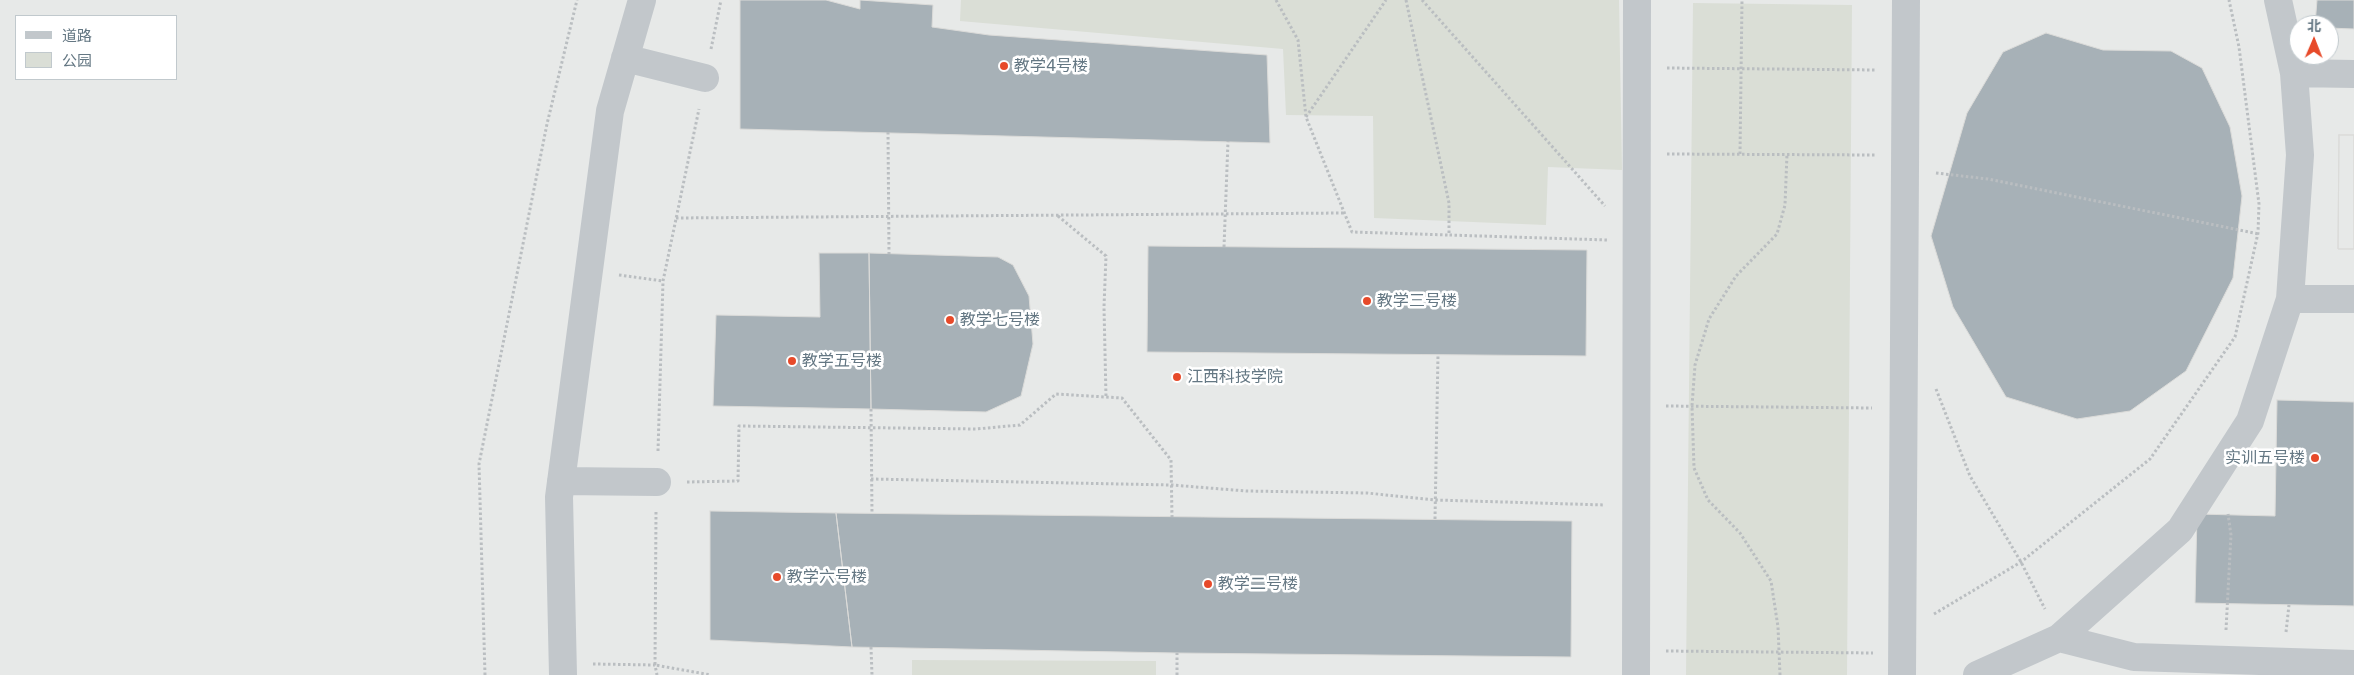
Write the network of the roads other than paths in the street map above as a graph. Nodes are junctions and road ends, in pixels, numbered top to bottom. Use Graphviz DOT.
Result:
graph roads {
  1 [pos="642,0"];
  2 [pos="1637,0"];
  3 [pos="1906,0"];
  4 [pos="2278,0"];
  5 [pos="626,58"];
  6 [pos="2294,73"];
  7 [pos="2354,74"];
  8 [pos="705,78"];
  9 [pos="2290,299"];
  10 [pos="2354,299"];
  11 [pos="561,481"];
  12 [pos="657,482"];
  13 [pos="2060,638"];
  14 [pos="1902,654"];
  15 [pos="1636,663"];
  16 [pos="2354,664"];
  17 [pos="563,669"];
  18 [pos="1977,675"];
  1 -- 5 [label="street"];
  2 -- 15 [label="street"];
  3 -- 14 [label="street"];
  4 -- 6 [label="street"];
  5 -- 8 [label="street"];
  5 -- 11 [label="street"];
  6 -- 7 [label="street"];
  6 -- 9 [label="street"];
  9 -- 10 [label="street"];
  9 -- 13 [label="street"];
  11 -- 12 [label="street"];
  11 -- 17 [label="street"];
  13 -- 16 [label="street"];
  13 -- 18 [label="street"];
}
